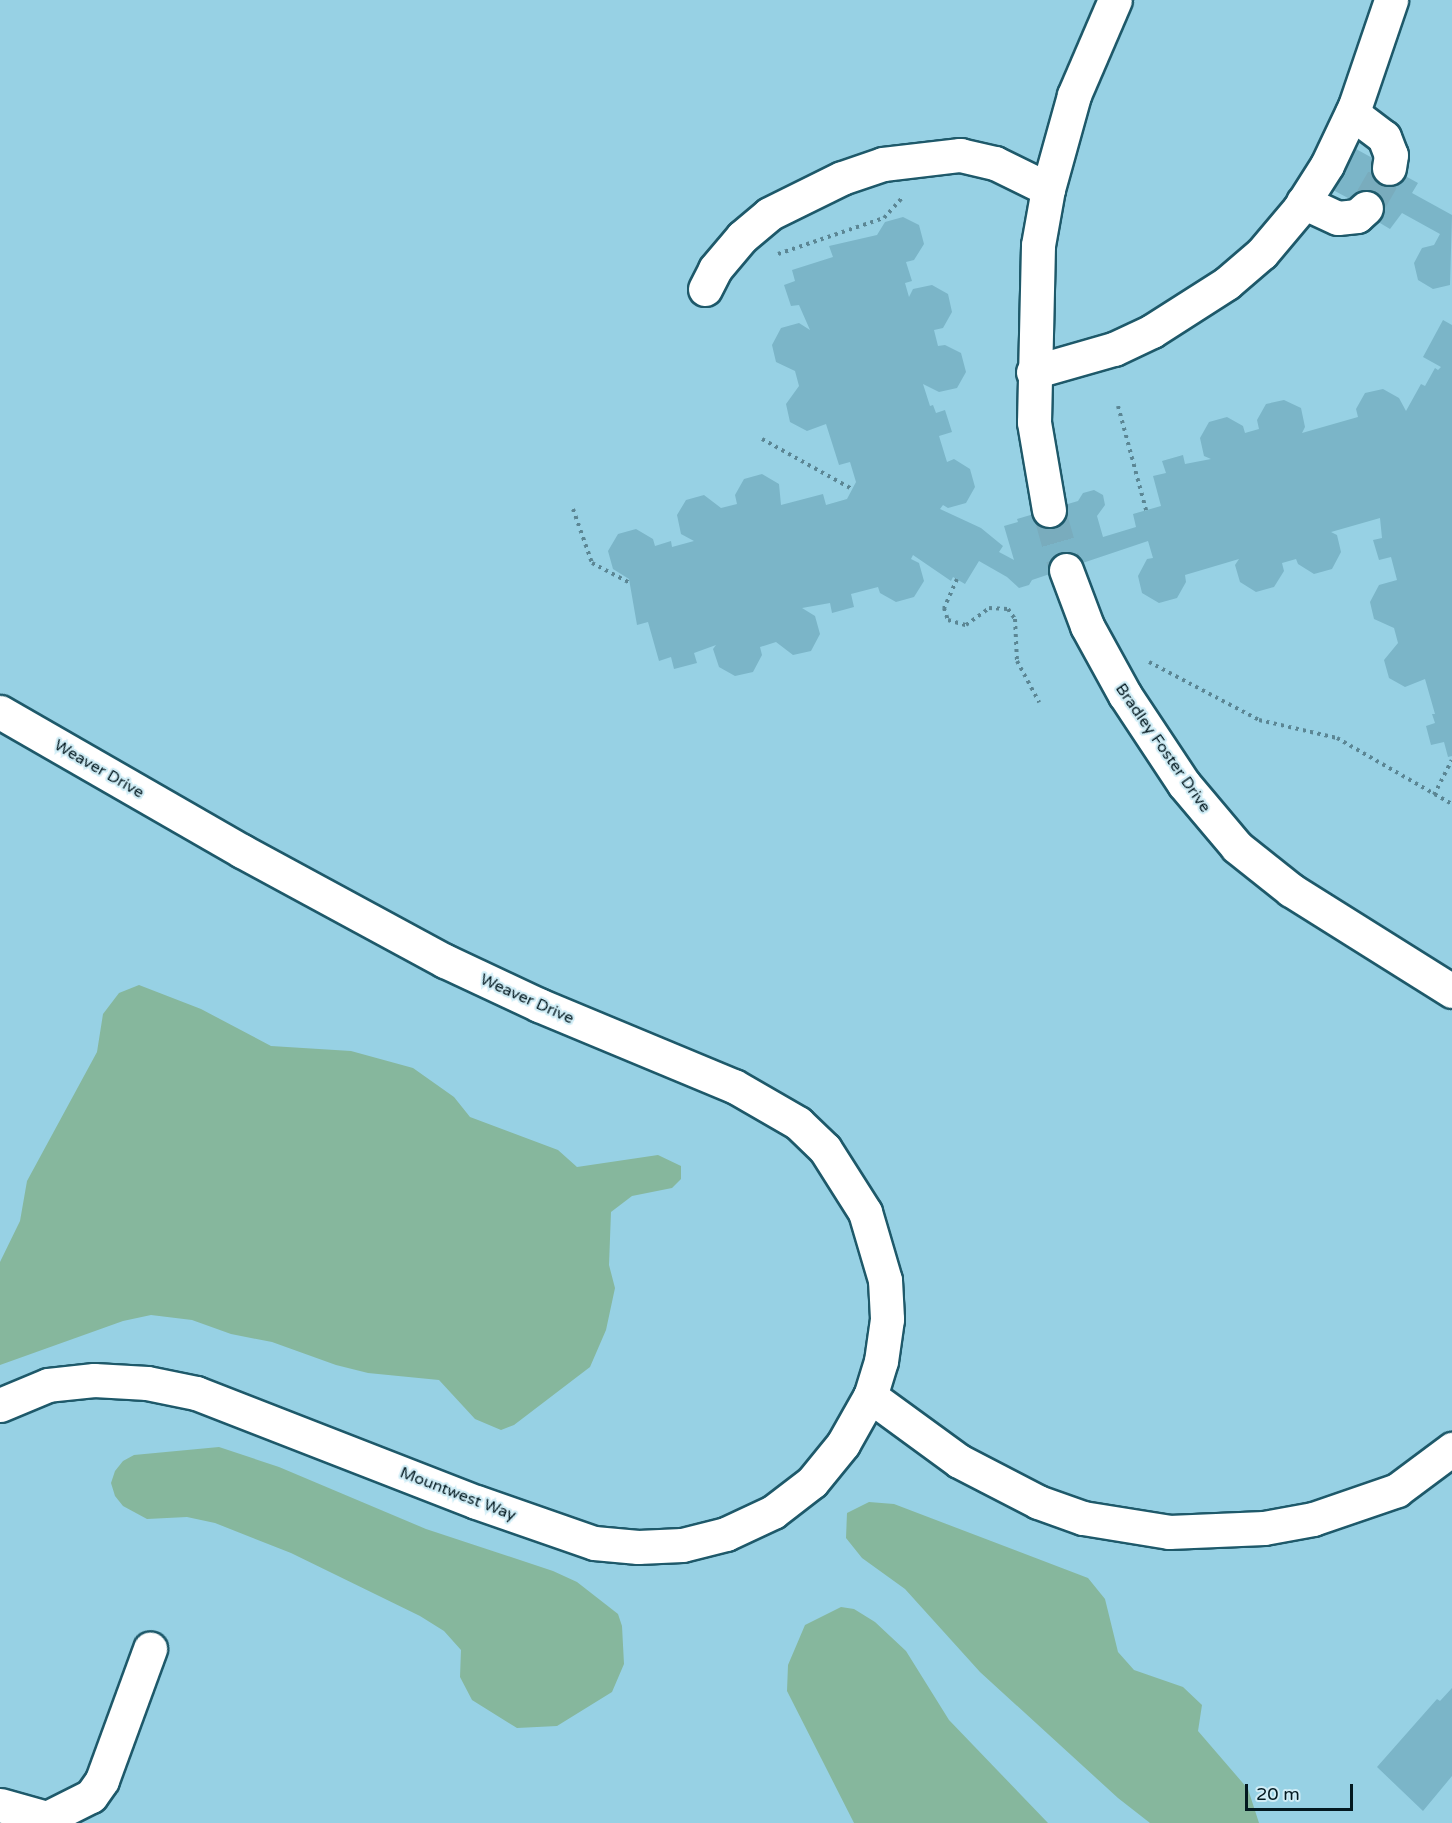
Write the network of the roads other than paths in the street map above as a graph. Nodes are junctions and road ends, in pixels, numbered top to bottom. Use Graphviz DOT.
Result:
graph roads {
  1 [pos="1115,0"];
  2 [pos="1391,0"];
  3 [pos="1352,113"];
  4 [pos="1389,168"];
  5 [pos="1048,189"];
  6 [pos="1303,202"];
  7 [pos="1366,208"];
  8 [pos="705,289"];
  9 [pos="1033,372"];
  10 [pos="1049,510"];
  11 [pos="1066,570"];
  12 [pos="0,712"];
  13 [pos="1452,991"];
  14 [pos="870,1396"];
  15 [pos="0,1405"];
  16 [pos="1452,1449"];
  17 [pos="150,1649"];
  18 [pos="0,1805"];
  1 -- 5 [label="street"];
  2 -- 3 [label="street"];
  3 -- 4 [label="street"];
  3 -- 6 [label="street"];
  5 -- 8 [label="street"];
  5 -- 9 [label="street"];
  6 -- 7 [label="street"];
  6 -- 9 [label="street"];
  9 -- 10 [label="street"];
  11 -- 13 [label="street, Bradley Foster Drive"];
  12 -- 14 [label="street, Weaver Drive"];
  14 -- 15 [label="street, Mountwest Way"];
  14 -- 16 [label="street"];
  17 -- 18 [label="street"];
}
